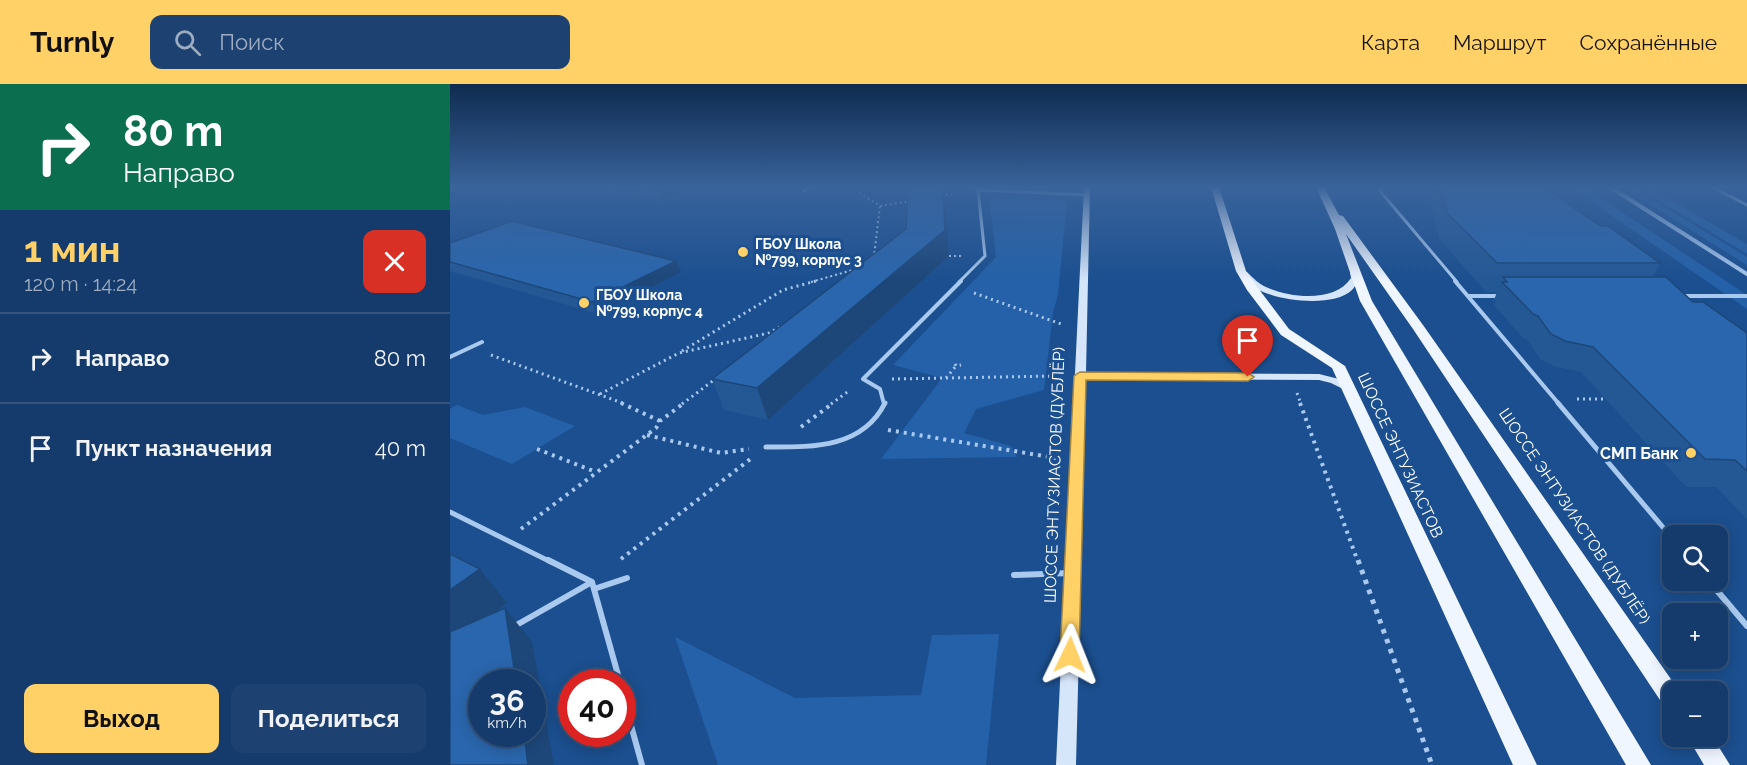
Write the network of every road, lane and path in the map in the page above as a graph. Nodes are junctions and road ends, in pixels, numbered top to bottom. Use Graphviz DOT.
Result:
graph roads {
  1 [pos="879,219"];
  2 [pos="980,219"];
  3 [pos="1086,219"];
  4 [pos="1225,219"];
  5 [pos="1335,219"];
  6 [pos="1341,219"];
  7 [pos="1403,219"];
  8 [pos="1660,219"];
  9 [pos="938,256"];
  10 [pos="985,256"];
  11 [pos="867,262"];
  12 [pos="1241,271"];
  13 [pos="1354,272"];
  14 [pos="1747,274"];
  15 [pos="850,275"];
  16 [pos="955,286"];
  17 [pos="1468,296"];
  18 [pos="1503,296"];
  19 [pos="1747,296"];
  20 [pos="1687,302"];
  21 [pos="1060,324"];
  22 [pos="482,342"];
  23 [pos="763,342"];
  24 [pos="470,347"];
  25 [pos="679,353"];
  26 [pos="450,357"];
  27 [pos="957,365"];
  28 [pos="1338,366"];
  29 [pos="1055,376"];
  30 [pos="1080,376"];
  31 [pos="1291,377"];
  32 [pos="1319,377"];
  33 [pos="716,378"];
  34 [pos="946,378"];
  35 [pos="863,379"];
  36 [pos="1349,389"];
  37 [pos="600,394"];
  38 [pos="1555,399"];
  39 [pos="1615,399"];
  40 [pos="660,421"];
  41 [pos="869,427"];
  42 [pos="646,435"];
  43 [pos="766,447"];
  44 [pos="537,449"];
  45 [pos="1059,458"];
  46 [pos="596,472"];
  47 [pos="450,512"];
  48 [pos="1662,526"];
  49 [pos="506,540"];
  50 [pos="1073,573"];
  51 [pos="1014,575"];
  52 [pos="627,578"];
  53 [pos="592,582"];
  54 [pos="594,589"];
  55 [pos="1717,591"];
  56 [pos="1747,627"];
  57 [pos="506,631"];
  58 [pos="616,669"];
  59 [pos="1662,684"];
  60 [pos="636,743"];
  61 [pos="1706,747"];
  62 [pos="642,765"];
  63 [pos="1066,765"];
  64 [pos="1432,765"];
  65 [pos="1525,765"];
  66 [pos="1639,765"];
  67 [pos="1718,765"];
  1 -- 11 [label="path"];
  2 -- 10 [label="lane"];
  3 -- 30 [label="main road, ШОССЕ ЭНТУЗИАСТОВ (ДУБЛЁР)"];
  4 -- 12 [label="main road, ШОССЕ ЭНТУЗИАСТОВ"];
  5 -- 13 [label="main road"];
  6 -- 59 [label="main road, ШОССЕ ЭНТУЗИАСТОВ (ДУБЛЁР)"];
  7 -- 17 [label="lane"];
  8 -- 14 [label="street"];
  9 -- 10 [label="path"];
  10 -- 16 [label="lane"];
  12 -- 13 [label="main road"];
  12 -- 28 [label="main road, ШОССЕ ЭНТУЗИАСТОВ"];
  13 -- 66 [label="main road"];
  15 -- 25 [label="path"];
  16 -- 21 [label="path"];
  16 -- 35 [label="lane"];
  17 -- 18 [label="lane"];
  17 -- 38 [label="lane"];
  19 -- 20 [label="lane"];
  22 -- 24 [label="lane"];
  23 -- 25 [label="path"];
  24 -- 26 [label="lane"];
  24 -- 37 [label="path"];
  25 -- 37 [label="path"];
  27 -- 34 [label="path"];
  28 -- 32 [label="main road"];
  28 -- 36 [label="main road, ШОССЕ ЭНТУЗИАСТОВ"];
  29 -- 34 [label="path"];
  30 -- 31 [label="main road"];
  30 -- 50 [label="main road, ШОССЕ ЭНТУЗИАСТОВ (ДУБЛЁР)"];
  31 -- 32 [label="main road"];
  31 -- 64 [label="path"];
  32 -- 36 [label="main road"];
  33 -- 40 [label="path"];
  34 -- 35 [label="path"];
  35 -- 41 [label="lane"];
  35 -- 43 [label="path"];
  36 -- 65 [label="main road, ШОССЕ ЭНТУЗИАСТОВ"];
  37 -- 40 [label="path"];
  38 -- 39 [label="path"];
  38 -- 48 [label="lane"];
  40 -- 42 [label="path"];
  41 -- 43 [label="lane"];
  41 -- 45 [label="path"];
  42 -- 43 [label="path"];
  42 -- 46 [label="path"];
  43 -- 53 [label="path"];
  44 -- 46 [label="path"];
  46 -- 49 [label="path"];
  47 -- 49 [label="lane"];
  49 -- 53 [label="lane"];
  50 -- 51 [label="lane"];
  50 -- 63 [label="main road, ШОССЕ ЭНТУЗИАСТОВ (ДУБЛЁР)"];
  52 -- 54 [label="lane"];
  53 -- 54 [label="lane"];
  53 -- 57 [label="lane"];
  54 -- 58 [label="lane"];
  55 -- 56 [label="lane"];
  60 -- 62 [label="lane"];
  61 -- 67 [label="main road"];
}
